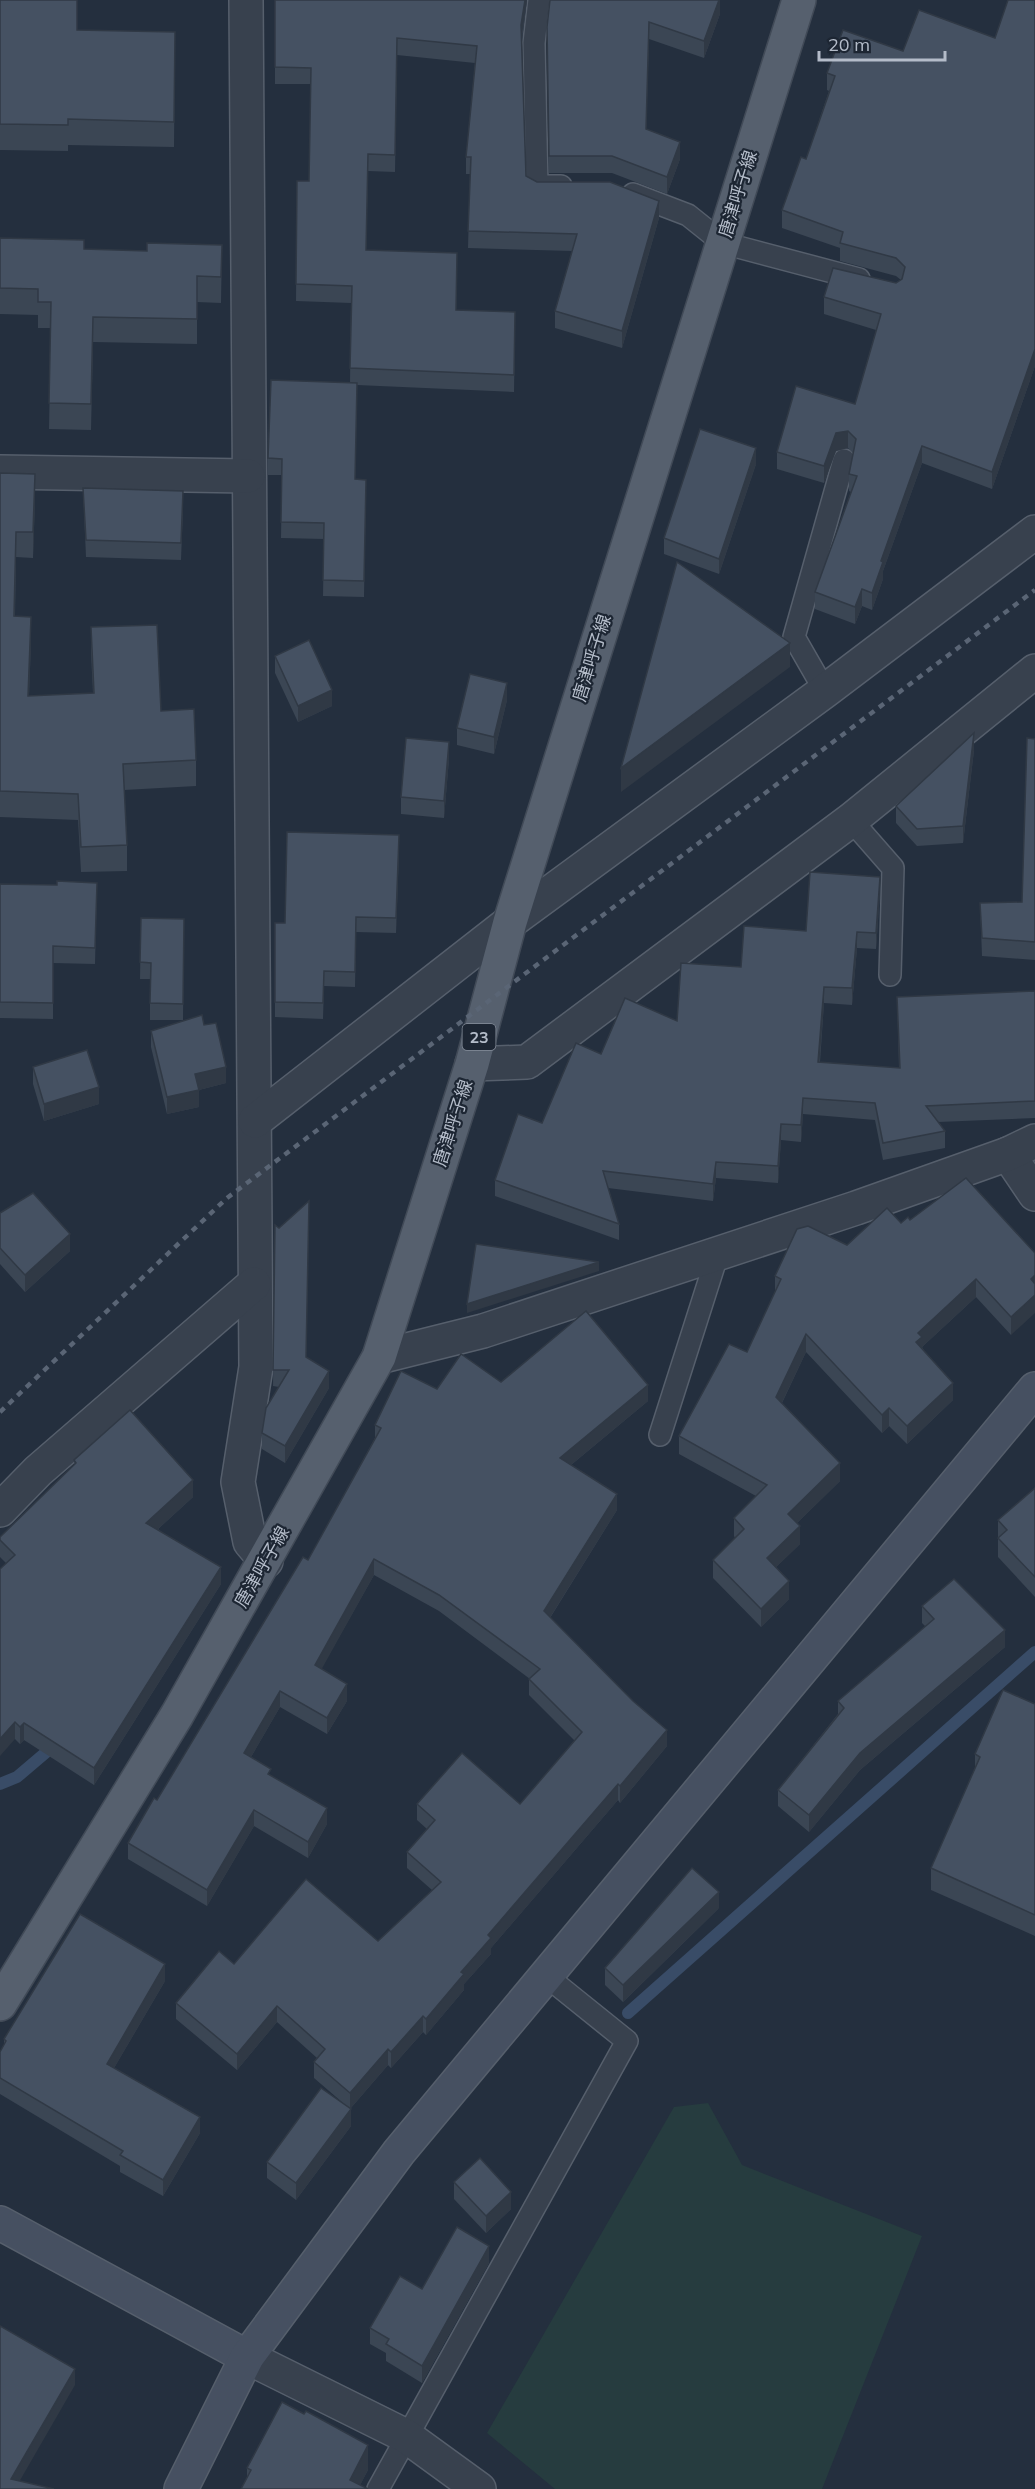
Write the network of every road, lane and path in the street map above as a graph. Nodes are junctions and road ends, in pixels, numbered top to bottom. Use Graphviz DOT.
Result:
graph roads {
  1 [pos="246,0"];
  2 [pos="538,0"];
  3 [pos="799,0"];
  4 [pos="580,186"];
  5 [pos="612,186"];
  6 [pos="723,243"];
  7 [pos="881,285"];
  8 [pos="844,460"];
  9 [pos="0,472"];
  10 [pos="248,476"];
  11 [pos="1035,532"];
  12 [pos="1035,671"];
  13 [pos="825,691"];
  14 [pos="851,820"];
  15 [pos="510,922"];
  16 [pos="890,975"];
  17 [pos="472,1064"];
  18 [pos="255,1120"];
  19 [pos="1022,1147"];
  20 [pos="1035,1194"];
  21 [pos="718,1253"];
  22 [pos="254,1284"];
  23 [pos="379,1357"];
  24 [pos="1035,1389"];
  25 [pos="660,1435"];
  26 [pos="0,1510"];
  27 [pos="266,1561"];
  28 [pos="545,1975"];
  29 [pos="0,2004"];
  30 [pos="0,2223"];
  31 [pos="247,2357"];
  32 [pos="406,2436"];
  33 [pos="181,2489"];
  34 [pos="378,2489"];
  35 [pos="479,2489"];
  1 -- 10 [label="street"];
  2 -- 4 [label="lane"];
  3 -- 6 [label="main road, 唐津呼子線 / 23"];
  5 -- 6 [label="lane"];
  6 -- 7 [label="lane"];
  6 -- 15 [label="main road, 唐津呼子線 / 23"];
  8 -- 13 [label="lane"];
  9 -- 10 [label="street"];
  10 -- 18 [label="street"];
  11 -- 13 [label="street"];
  12 -- 14 [label="street"];
  13 -- 15 [label="street"];
  14 -- 16 [label="lane"];
  14 -- 17 [label="street"];
  15 -- 17 [label="main road, 唐津呼子線 / 23"];
  15 -- 18 [label="street"];
  17 -- 23 [label="main road, 唐津呼子線 / 23"];
  18 -- 22 [label="street"];
  19 -- 20 [label="street"];
  19 -- 21 [label="street"];
  21 -- 23 [label="street"];
  21 -- 25 [label="lane"];
  22 -- 26 [label="street"];
  22 -- 27 [label="street"];
  23 -- 27 [label="main road, 唐津呼子線 / 23"];
  24 -- 28 [label="street"];
  27 -- 29 [label="main road, 唐津呼子線 / 23"];
  28 -- 31 [label="street"];
  28 -- 32 [label="lane"];
  30 -- 31 [label="street"];
  31 -- 32 [label="street"];
  31 -- 33 [label="street"];
  32 -- 34 [label="lane"];
  32 -- 35 [label="street"];
}
